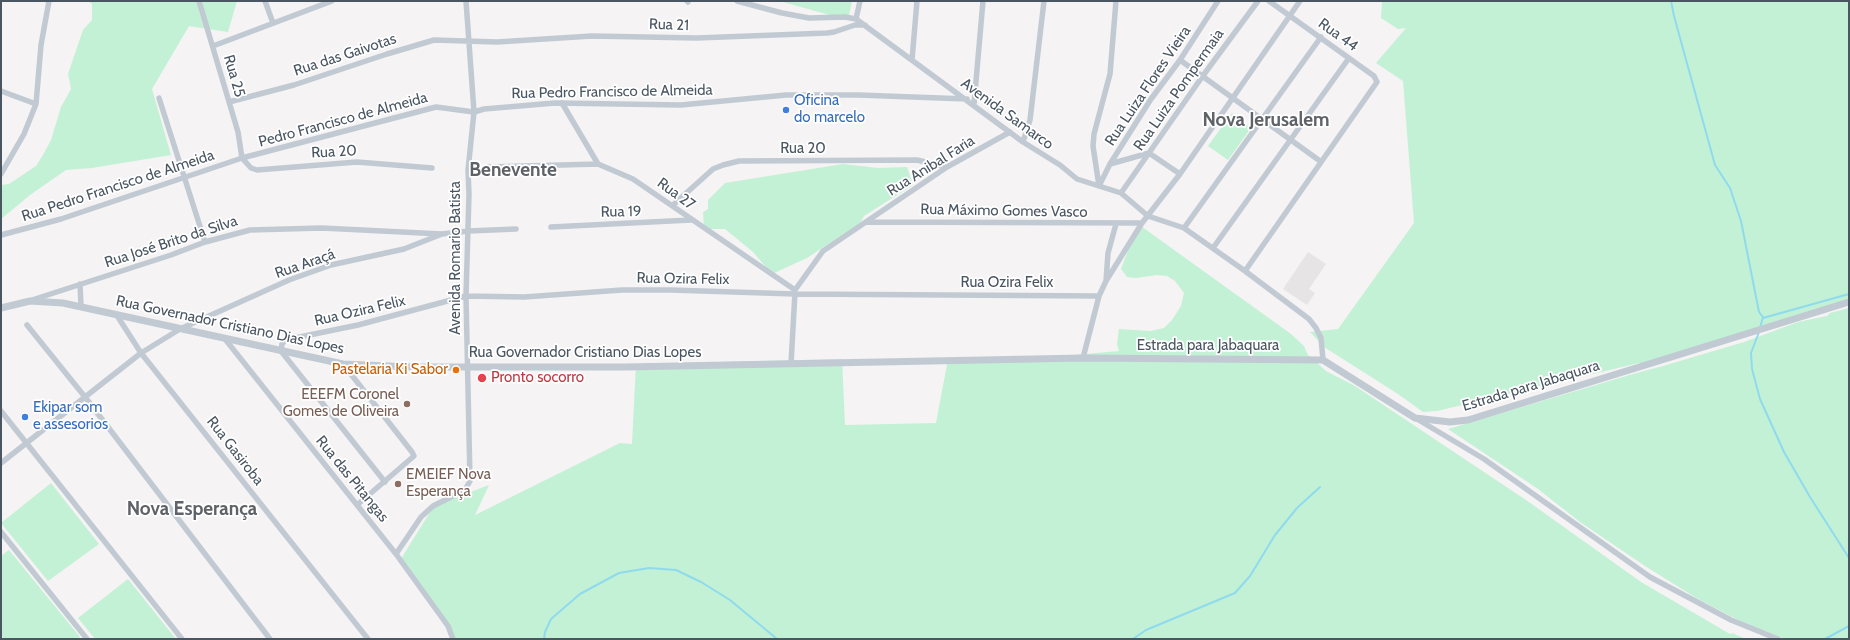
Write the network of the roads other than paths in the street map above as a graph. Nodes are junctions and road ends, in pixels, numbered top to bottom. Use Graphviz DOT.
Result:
graph roads {
  1 [pos="49,1"];
  2 [pos="199,1"];
  3 [pos="266,1"];
  4 [pos="332,1"];
  5 [pos="466,1"];
  6 [pos="737,1"];
  7 [pos="860,1"];
  8 [pos="917,1"];
  9 [pos="983,1"];
  10 [pos="1044,1"];
  11 [pos="1116,1"];
  12 [pos="1218,1"];
  13 [pos="1258,1"];
  14 [pos="1269,1"];
  15 [pos="1300,1"];
  16 [pos="1290,15"];
  17 [pos="856,19"];
  18 [pos="273,23"];
  19 [pos="866,25"];
  20 [pos="1321,37"];
  21 [pos="470,41"];
  22 [pos="213,46"];
  23 [pos="1349,58"];
  24 [pos="912,60"];
  25 [pos="1180,60"];
  26 [pos="1202,77"];
  27 [pos="1,91"];
  28 [pos="159,98"];
  29 [pos="967,99"];
  30 [pos="1233,100"];
  31 [pos="229,102"];
  32 [pos="562,103"];
  33 [pos="36,104"];
  34 [pos="974,104"];
  35 [pos="474,112"];
  36 [pos="1261,120"];
  37 [pos="1010,132"];
  38 [pos="1289,140"];
  39 [pos="1023,142"];
  40 [pos="1149,153"];
  41 [pos="242,158"];
  42 [pos="1320,161"];
  43 [pos="598,164"];
  44 [pos="1110,164"];
  45 [pos="947,166"];
  46 [pos="487,167"];
  47 [pos="432,168"];
  48 [pos="1,174"];
  49 [pos="1180,174"];
  50 [pos="184,178"];
  51 [pos="1099,186"];
  52 [pos="1121,193"];
  53 [pos="673,205"];
  54 [pos="1148,216"];
  55 [pos="691,220"];
  56 [pos="866,222"];
  57 [pos="1142,223"];
  58 [pos="1116,224"];
  59 [pos="551,227"];
  60 [pos="1184,228"];
  61 [pos="516,229"];
  62 [pos="468,231"];
  63 [pos="442,234"];
  64 [pos="1,235"];
  65 [pos="206,242"];
  66 [pos="1213,248"];
  67 [pos="1245,271"];
  68 [pos="1106,280"];
  69 [pos="80,284"];
  70 [pos="795,292"];
  71 [pos="466,296"];
  72 [pos="1099,296"];
  73 [pos="30,301"];
  74 [pos="1849,302"];
  75 [pos="81,306"];
  76 [pos="1,308"];
  77 [pos="116,314"];
  78 [pos="27,325"];
  79 [pos="180,329"];
  80 [pos="225,339"];
  81 [pos="281,351"];
  82 [pos="141,352"];
  83 [pos="1083,358"];
  84 [pos="1008,359"];
  85 [pos="1323,360"];
  86 [pos="342,364"];
  87 [pos="791,364"];
  88 [pos="468,367"];
  89 [pos="85,397"];
  90 [pos="1,411"];
  91 [pos="1415,418"];
  92 [pos="26,442"];
  93 [pos="1,463"];
  94 [pos="385,482"];
  95 [pos="357,505"];
  96 [pos="1,532"];
  97 [pos="396,554"];
  98 [pos="87,639"];
  99 [pos="182,639"];
  100 [pos="270,639"];
  101 [pos="368,639"];
  102 [pos="453,639"];
  103 [pos="1778,639"];
  1 -- 33 [label="street"];
  2 -- 22 [label="street, Rua 25"];
  3 -- 18 [label="street"];
  4 -- 18 [label="street"];
  5 -- 21 [label="street, Avenida Romario Batista"];
  6 -- 17 [label="street"];
  7 -- 17 [label="street"];
  8 -- 24 [label="street"];
  9 -- 34 [label="street"];
  10 -- 39 [label="street"];
  11 -- 51 [label="street"];
  12 -- 25 [label="street, Rua Luiza Flores Vieira"];
  13 -- 26 [label="street, Rua Luiza Pompermaia"];
  14 -- 16 [label="street, Rua 44"];
  15 -- 16 [label="street"];
  16 -- 20 [label="street, Rua 44"];
  16 -- 30 [label="street"];
  17 -- 19 [label="street, Avenida Samarco"];
  18 -- 22 [label="street"];
  19 -- 21 [label="street, Rua 21"];
  19 -- 24 [label="street, Avenida Samarco"];
  20 -- 23 [label="street, Rua 44"];
  20 -- 36 [label="street"];
  21 -- 31 [label="street, Rua das Gaivotas"];
  21 -- 35 [label="street, Avenida Romario Batista"];
  22 -- 31 [label="street, Rua 25"];
  23 -- 38 [label="street"];
  23 -- 42 [label="street, Rua 44"];
  24 -- 29 [label="street, Avenida Samarco"];
  25 -- 26 [label="street"];
  25 -- 44 [label="street, Rua Luiza Flores Vieira"];
  26 -- 30 [label="street"];
  26 -- 40 [label="street, Rua Luiza Pompermaia"];
  27 -- 33 [label="street"];
  28 -- 50 [label="street"];
  29 -- 32 [label="street, Rua Pedro Francisco de Almeida"];
  29 -- 34 [label="street, Avenida Samarco"];
  30 -- 36 [label="street"];
  30 -- 49 [label="street"];
  31 -- 41 [label="street, Rua 25"];
  32 -- 35 [label="street, Rua Pedro Francisco de Almeida"];
  32 -- 43 [label="street"];
  33 -- 48 [label="street"];
  34 -- 37 [label="street, Avenida Samarco"];
  35 -- 41 [label="street, Pedro Francisco de Almeida"];
  35 -- 62 [label="street, Avenida Romario Batista"];
  36 -- 38 [label="street"];
  36 -- 60 [label="street"];
  37 -- 39 [label="street, Avenida Samarco"];
  37 -- 45 [label="street, Rua Anibal Faria"];
  38 -- 42 [label="street"];
  38 -- 66 [label="street"];
  39 -- 51 [label="street, Avenida Samarco"];
  40 -- 44 [label="street"];
  40 -- 49 [label="street"];
  40 -- 52 [label="street, Rua Luiza Pompermaia"];
  41 -- 47 [label="street, Rua 20"];
  41 -- 50 [label="street, Rua Pedro Francisco de Almeida"];
  42 -- 67 [label="street"];
  43 -- 46 [label="street"];
  43 -- 53 [label="street, Rua 27"];
  44 -- 51 [label="street, Rua Luiza Flores Vieira"];
  45 -- 53 [label="street, Rua 20"];
  45 -- 56 [label="street, Rua Anibal Faria"];
  49 -- 54 [label="street"];
  50 -- 64 [label="street, Rua Pedro Francisco de Almeida"];
  50 -- 65 [label="street"];
  51 -- 52 [label="street, Avenida Samarco"];
  52 -- 54 [label="street, Avenida Samarco"];
  53 -- 55 [label="street, Rua 27"];
  54 -- 57 [label="street"];
  54 -- 60 [label="street"];
  55 -- 59 [label="street, Rua 19"];
  55 -- 70 [label="street, Rua 27"];
  56 -- 58 [label="street, Rua Máximo Gomes Vasco"];
  56 -- 70 [label="street, Rua Anibal Faria"];
  57 -- 58 [label="street, Rua Máximo Gomes Vasco"];
  57 -- 68 [label="street"];
  58 -- 68 [label="street"];
  60 -- 66 [label="street"];
  61 -- 62 [label="street, Rua José Brito da Silva"];
  62 -- 63 [label="street, Rua José Brito da Silva"];
  62 -- 71 [label="street, Avenida Romario Batista"];
  63 -- 65 [label="street, Rua José Brito da Silva"];
  63 -- 79 [label="street, Rua Araçá"];
  65 -- 69 [label="street, Rua José Brito da Silva"];
  66 -- 67 [label="street"];
  67 -- 85 [label="street"];
  68 -- 72 [label="street"];
  69 -- 73 [label="street, Rua José Brito da Silva"];
  69 -- 75 [label="street"];
  70 -- 71 [label="street, Rua Ozira Felix"];
  70 -- 72 [label="street, Rua Ozira Felix"];
  70 -- 87 [label="street"];
  71 -- 81 [label="street, Rua Ozira Felix"];
  71 -- 88 [label="street, Avenida Romario Batista"];
  72 -- 83 [label="street"];
  73 -- 75 [label="street, Rua Governador Cristiano Dias Lopes"];
  73 -- 76 [label="street, Rua Governador Cristiano Dias Lopes"];
  74 -- 91 [label="street, Estrada para Jabaquara"];
  75 -- 77 [label="street, Rua Governador Cristiano Dias Lopes"];
  77 -- 79 [label="street, Rua Governador Cristiano Dias Lopes"];
  77 -- 82 [label="street, Rua Gasiroba"];
  78 -- 89 [label="street"];
  79 -- 80 [label="street, Rua Governador Cristiano Dias Lopes"];
  79 -- 82 [label="street, Rua Araçá"];
  80 -- 81 [label="street, Rua Governador Cristiano Dias Lopes"];
  80 -- 95 [label="street, Rua das Pitangas"];
  81 -- 86 [label="street, Rua Governador Cristiano Dias Lopes"];
  81 -- 94 [label="street"];
  82 -- 89 [label="street, Rua Araçá"];
  82 -- 101 [label="street, Rua Gasiroba"];
  83 -- 84 [label="street, Estrada para Jabaquara"];
  83 -- 85 [label="street, Estrada para Jabaquara"];
  84 -- 87 [label="street, Rua Governador Cristiano Dias Lopes"];
  85 -- 91 [label="street, Estrada para Jabaquara"];
  86 -- 88 [label="street, Rua Governador Cristiano Dias Lopes"];
  86 -- 94 [label="street"];
  87 -- 88 [label="street, Rua Governador Cristiano Dias Lopes"];
  88 -- 97 [label="street, Avenida Romario Batista"];
  89 -- 92 [label="street, Rua Araçá"];
  89 -- 100 [label="street"];
  90 -- 92 [label="street"];
  91 -- 103 [label="street"];
  92 -- 93 [label="street, Rua Araçá"];
  92 -- 99 [label="street"];
  94 -- 95 [label="street"];
  95 -- 97 [label="street, Rua das Pitangas"];
  96 -- 98 [label="street"];
  97 -- 102 [label="street, Rua das Pitangas"];
}
